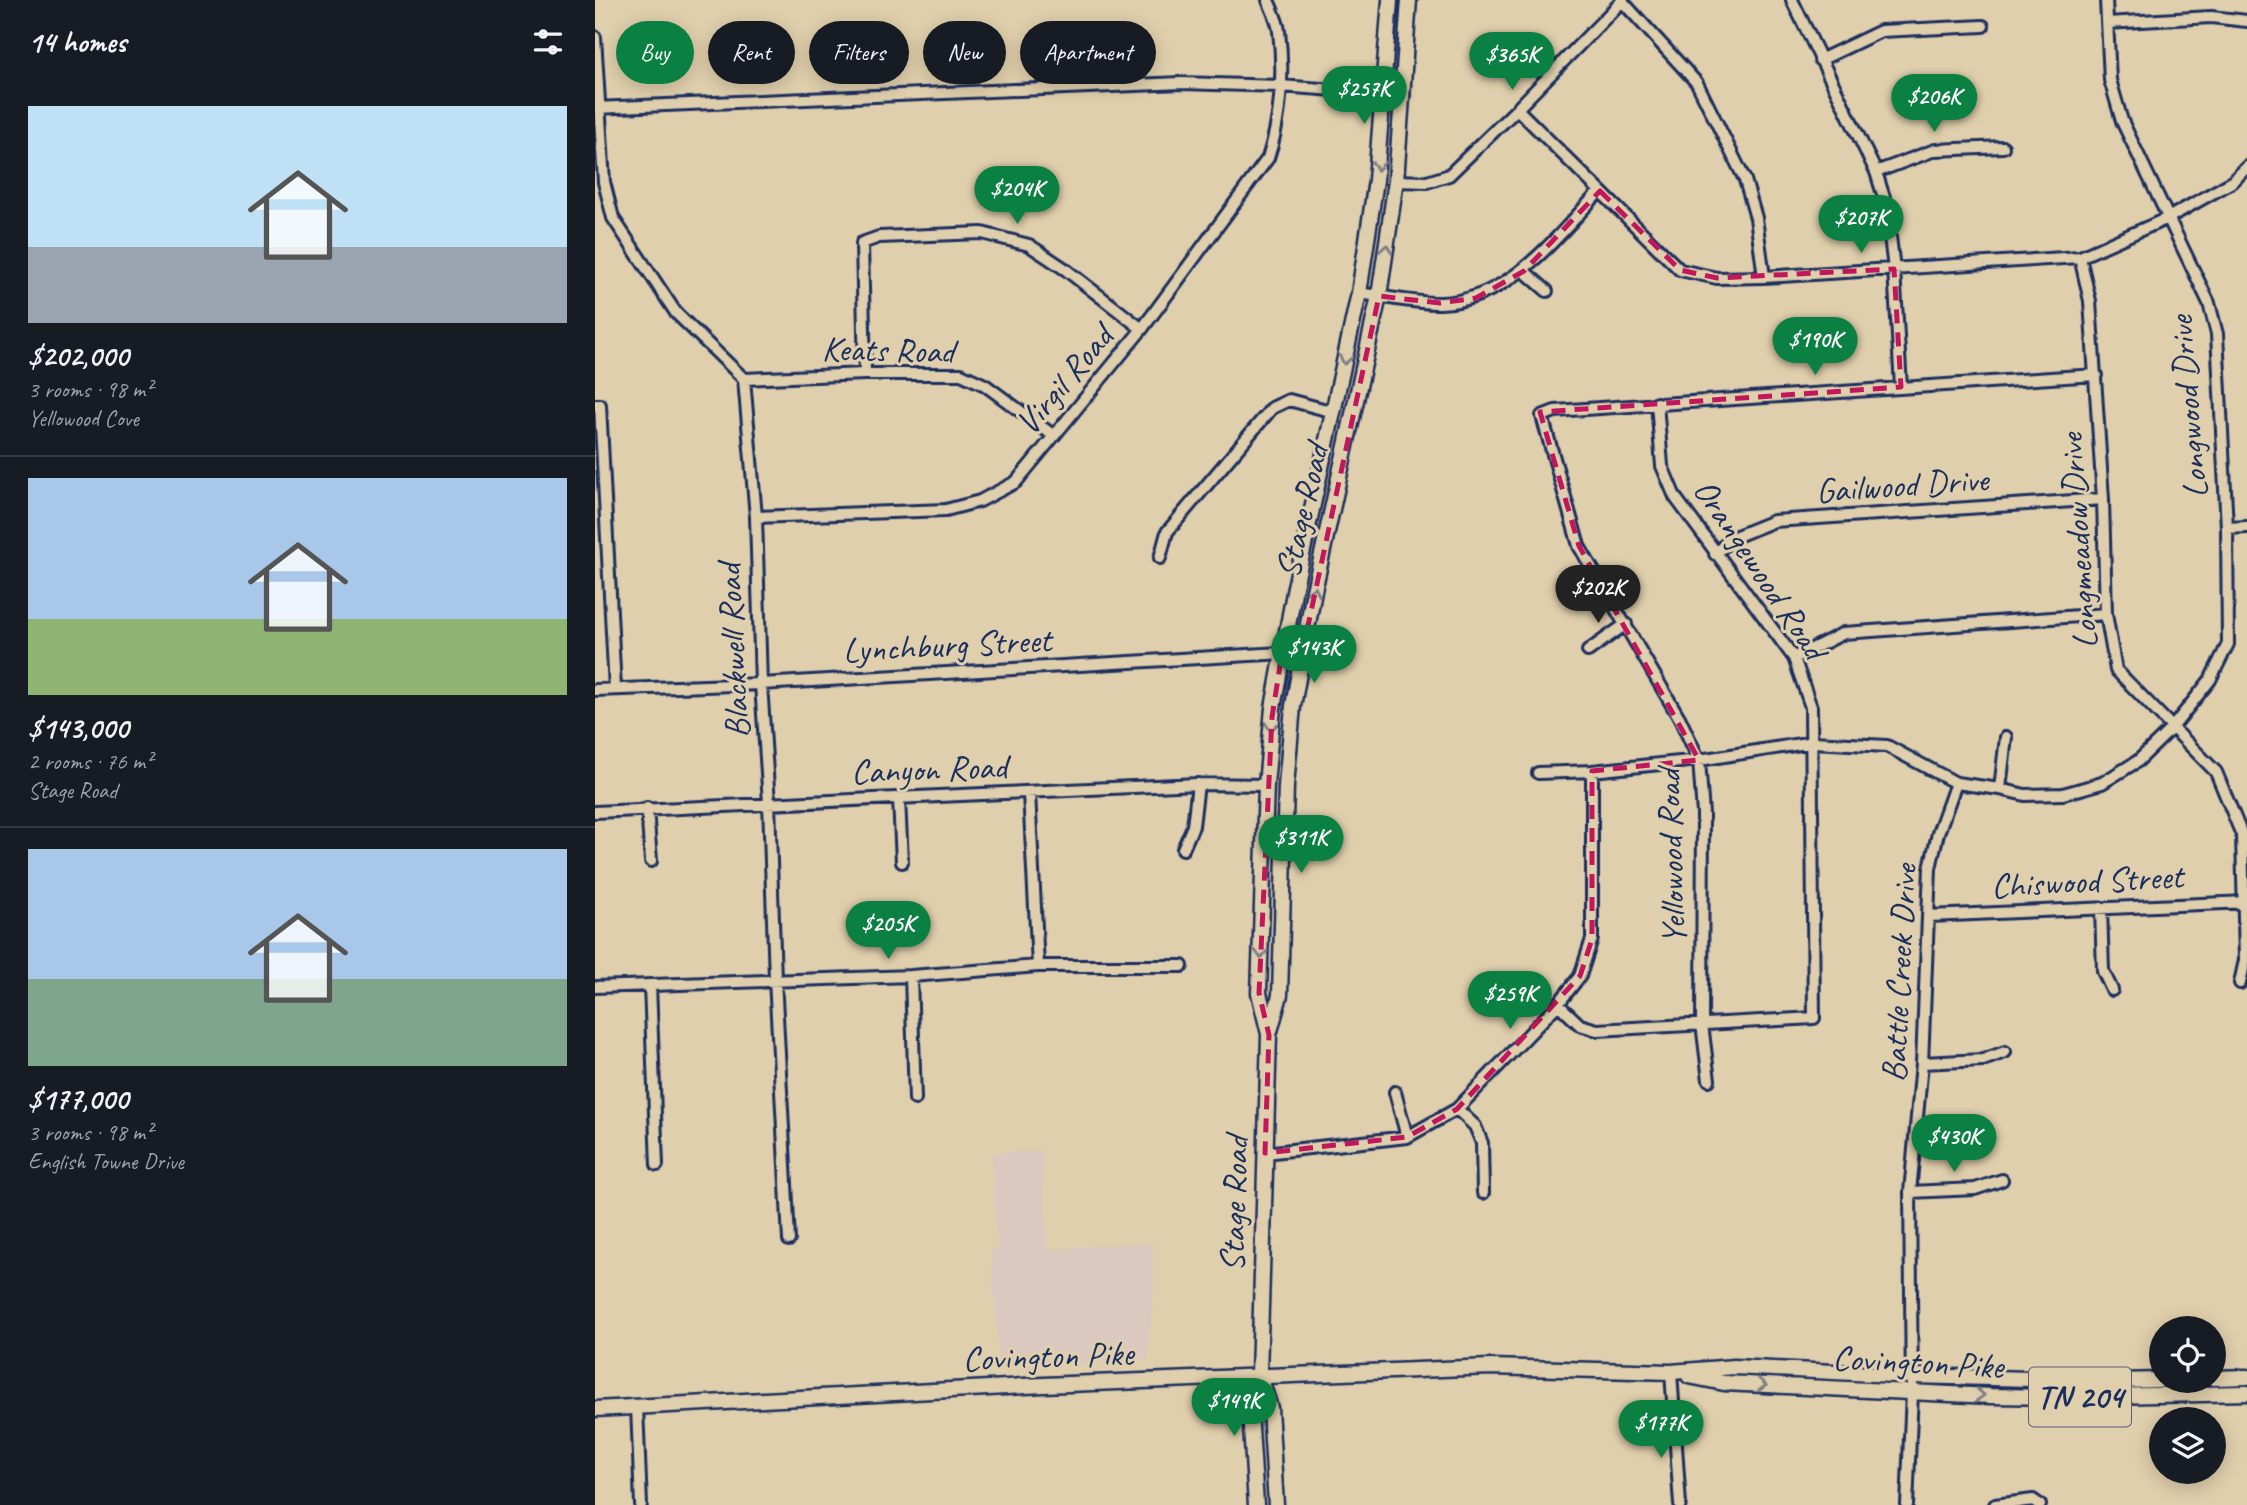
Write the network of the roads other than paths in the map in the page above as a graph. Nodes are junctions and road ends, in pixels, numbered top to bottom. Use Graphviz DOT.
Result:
graph roads {
  1 [pos="1268,0"];
  2 [pos="1389,0"];
  3 [pos="1409,0"];
  4 [pos="1792,0"];
  5 [pos="2106,0"];
  6 [pos="1623,1"];
  7 [pos="2247,21"];
  8 [pos="2107,23"];
  9 [pos="1983,26"];
  10 [pos="595,37"];
  11 [pos="1820,60"];
  12 [pos="1280,86"];
  13 [pos="1384,93"];
  14 [pos="1404,95"];
  15 [pos="597,108"];
  16 [pos="1517,109"];
  17 [pos="2003,147"];
  18 [pos="2247,167"];
  19 [pos="1876,172"];
  20 [pos="1396,181"];
  21 [pos="1600,191"];
  22 [pos="2168,218"];
  23 [pos="2080,257"];
  24 [pos="1894,269"];
  25 [pos="1524,271"];
  26 [pos="1764,277"];
  27 [pos="1547,291"];
  28 [pos="1359,293"];
  29 [pos="1379,296"];
  30 [pos="1142,329"];
  31 [pos="865,374"];
  32 [pos="2096,375"];
  33 [pos="744,379"];
  34 [pos="1901,387"];
  35 [pos="1657,403"];
  36 [pos="598,405"];
  37 [pos="1334,412"];
  38 [pos="1054,436"];
  39 [pos="2103,499"];
  40 [pos="756,517"];
  41 [pos="2247,527"];
  42 [pos="2227,528"];
  43 [pos="1715,554"];
  44 [pos="1160,558"];
  45 [pos="2106,614"];
  46 [pos="1626,624"];
  47 [pos="1588,651"];
  48 [pos="1282,653"];
  49 [pos="1301,658"];
  50 [pos="1794,658"];
  51 [pos="761,684"];
  52 [pos="595,690"];
  53 [pos="615,690"];
  54 [pos="2172,728"];
  55 [pos="2006,737"];
  56 [pos="1813,742"];
  57 [pos="1699,760"];
  58 [pos="1592,771"];
  59 [pos="1538,773"];
  60 [pos="1956,783"];
  61 [pos="1198,784"];
  62 [pos="1266,785"];
  63 [pos="2000,789"];
  64 [pos="1029,793"];
  65 [pos="899,799"];
  66 [pos="769,803"];
  67 [pos="647,808"];
  68 [pos="595,812"];
  69 [pos="1183,849"];
  70 [pos="651,861"];
  71 [pos="902,862"];
  72 [pos="2246,902"];
  73 [pos="2101,908"];
  74 [pos="1929,916"];
  75 [pos="1038,966"];
  76 [pos="1182,966"];
  77 [pos="911,976"];
  78 [pos="775,979"];
  79 [pos="2240,983"];
  80 [pos="650,985"];
  81 [pos="595,987"];
  82 [pos="2112,990"];
  83 [pos="1557,1004"];
  84 [pos="1702,1024"];
  85 [pos="1269,1035"];
  86 [pos="2005,1052"];
  87 [pos="1922,1063"];
  88 [pos="1709,1080"];
  89 [pos="1395,1092"];
  90 [pos="915,1099"];
  91 [pos="1457,1109"];
  92 [pos="1407,1137"];
  93 [pos="1265,1153"];
  94 [pos="657,1165"];
  95 [pos="2002,1180"];
  96 [pos="1910,1192"];
  97 [pos="1483,1193"];
  98 [pos="789,1240"];
  99 [pos="1671,1372"];
  100 [pos="1259,1375"];
  101 [pos="1912,1376"];
  102 [pos="2247,1377"];
  103 [pos="2226,1378"];
  104 [pos="2149,1380"];
  105 [pos="1912,1393"];
  106 [pos="2247,1393"];
  107 [pos="637,1408"];
  108 [pos="595,1409"];
  109 [pos="641,1505"];
  110 [pos="1256,1505"];
  111 [pos="1276,1505"];
  112 [pos="1680,1505"];
  113 [pos="1907,1505"];
  114 [pos="1995,1505"];
  115 [pos="2040,1505"];
  1 -- 12 [label="street, Virgil Road"];
  2 -- 13 [label="main road, Stage Road"];
  3 -- 14 [label="main road, Stage Road"];
  4 -- 11 [label="street"];
  5 -- 8 [label="street, Longwood Drive"];
  6 -- 16 [label="street"];
  6 -- 26 [label="street"];
  7 -- 8 [label="street"];
  8 -- 22 [label="street, Longwood Drive"];
  9 -- 11 [label="street"];
  10 -- 15 [label="street"];
  11 -- 19 [label="street"];
  12 -- 13 [label="street"];
  12 -- 15 [label="street"];
  12 -- 30 [label="street, Virgil Road"];
  13 -- 14 [label="street"];
  13 -- 28 [label="main road, Stage Road, one-way"];
  14 -- 20 [label="main road, Stage Road"];
  15 -- 33 [label="street"];
  16 -- 20 [label="street"];
  16 -- 21 [label="street"];
  17 -- 19 [label="street"];
  18 -- 22 [label="street"];
  19 -- 24 [label="street"];
  29 -- 20 [label="main road, Stage Road, one-way"];
  21 -- 25 [label="street"];
  21 -- 26 [label="street"];
  22 -- 23 [label="street"];
  22 -- 42 [label="street, Longwood Drive"];
  23 -- 24 [label="street"];
  23 -- 32 [label="street, Longmeadow Drive"];
  24 -- 26 [label="street"];
  24 -- 34 [label="street"];
  25 -- 27 [label="street"];
  25 -- 29 [label="street"];
  28 -- 29 [label="street"];
  28 -- 37 [label="main road, Stage Road, one-way"];
  49 -- 29 [label="main road, Stage Road, one-way"];
  30 -- 31 [label="street"];
  30 -- 38 [label="street, Virgil Road"];
  31 -- 33 [label="street, Keats Road"];
  31 -- 38 [label="street, Keats Road"];
  32 -- 34 [label="street"];
  32 -- 39 [label="street, Longmeadow Drive"];
  33 -- 40 [label="street, Blackwell Road"];
  34 -- 35 [label="street"];
  35 -- 43 [label="street, Orangewood Road"];
  35 -- 46 [label="street, Yellowood Road"];
  36 -- 53 [label="street"];
  37 -- 44 [label="street"];
  37 -- 48 [label="main road, Stage Road"];
  38 -- 40 [label="street, Virgil Road"];
  39 -- 43 [label="street, Gailwood Drive"];
  39 -- 45 [label="street, Longmeadow Drive"];
  40 -- 51 [label="street, Blackwell Road"];
  41 -- 42 [label="street"];
  42 -- 54 [label="street, Longwood Drive"];
  43 -- 50 [label="street, Orangewood Road"];
  45 -- 50 [label="street"];
  45 -- 54 [label="street, Longmeadow Drive"];
  46 -- 47 [label="street"];
  46 -- 57 [label="street, Yellowood Road"];
  48 -- 49 [label="street, Lynchburg Street"];
  48 -- 51 [label="street, Lynchburg Street"];
  48 -- 62 [label="main road, Stage Road, one-way"];
  49 -- 85 [label="main road, Stage Road"];
  50 -- 56 [label="street, Orangewood Road"];
  51 -- 53 [label="street, Lynchburg Street"];
  51 -- 66 [label="street, Blackwell Road"];
  52 -- 53 [label="street, Lynchburg Street"];
  54 -- 63 [label="street"];
  54 -- 72 [label="street, Longmeadow Drive"];
  55 -- 63 [label="street"];
  56 -- 57 [label="street"];
  56 -- 60 [label="street"];
  56 -- 84 [label="street, Orangewood Road"];
  57 -- 58 [label="street"];
  57 -- 84 [label="street, Yellowood Road"];
  58 -- 59 [label="street"];
  58 -- 83 [label="street"];
  60 -- 63 [label="street"];
  60 -- 74 [label="street, Battle Creek Drive"];
  61 -- 62 [label="street, Canyon Road"];
  61 -- 64 [label="street, Canyon Road"];
  61 -- 69 [label="street"];
  62 -- 85 [label="main road, Stage Road, one-way"];
  64 -- 65 [label="street, Canyon Road"];
  64 -- 75 [label="street"];
  65 -- 66 [label="street, Canyon Road"];
  65 -- 71 [label="street"];
  66 -- 67 [label="street, Canyon Road"];
  66 -- 78 [label="street, Blackwell Road"];
  67 -- 68 [label="street, Canyon Road"];
  67 -- 70 [label="street"];
  72 -- 73 [label="street, Chiswood Street"];
  72 -- 79 [label="street, Longmeadow Drive"];
  73 -- 74 [label="street, Chiswood Street"];
  73 -- 82 [label="street"];
  74 -- 87 [label="street, Battle Creek Drive"];
  75 -- 76 [label="street"];
  75 -- 77 [label="street"];
  77 -- 78 [label="street"];
  77 -- 90 [label="street"];
  78 -- 80 [label="street"];
  78 -- 98 [label="street, Blackwell Road"];
  80 -- 81 [label="street"];
  80 -- 94 [label="street"];
  83 -- 84 [label="street"];
  83 -- 91 [label="street"];
  84 -- 88 [label="street, Yellowood Road"];
  85 -- 93 [label="main road, Stage Road"];
  86 -- 87 [label="street"];
  87 -- 96 [label="street, Battle Creek Drive"];
  89 -- 92 [label="street"];
  91 -- 92 [label="street"];
  91 -- 97 [label="street"];
  92 -- 93 [label="street"];
  93 -- 100 [label="main road, Stage Road"];
  95 -- 96 [label="street"];
  96 -- 101 [label="street, Battle Creek Drive"];
  99 -- 100 [label="main road, Covington Pike / TN 204"];
  99 -- 101 [label="main road, Covington Pike / TN 204"];
  99 -- 105 [label="main road, Covington Pike / TN 204, one-way"];
  99 -- 112 [label="street"];
  100 -- 107 [label="main road, Covington Pike / TN 204"];
  100 -- 110 [label="main road, Stage Road"];
  100 -- 111 [label="main road, Stage Road"];
  101 -- 104 [label="main road, Covington Pike / TN 204"];
  101 -- 105 [label="street, Battle Creek Drive"];
  102 -- 103 [label="main road"];
  105 -- 106 [label="main road, Covington Pike / TN 204, one-way"];
  105 -- 113 [label="street, Battle Creek Drive"];
  107 -- 108 [label="main road, Covington Pike / TN 204"];
  107 -- 109 [label="street"];
  114 -- 115 [label="street"];
}
